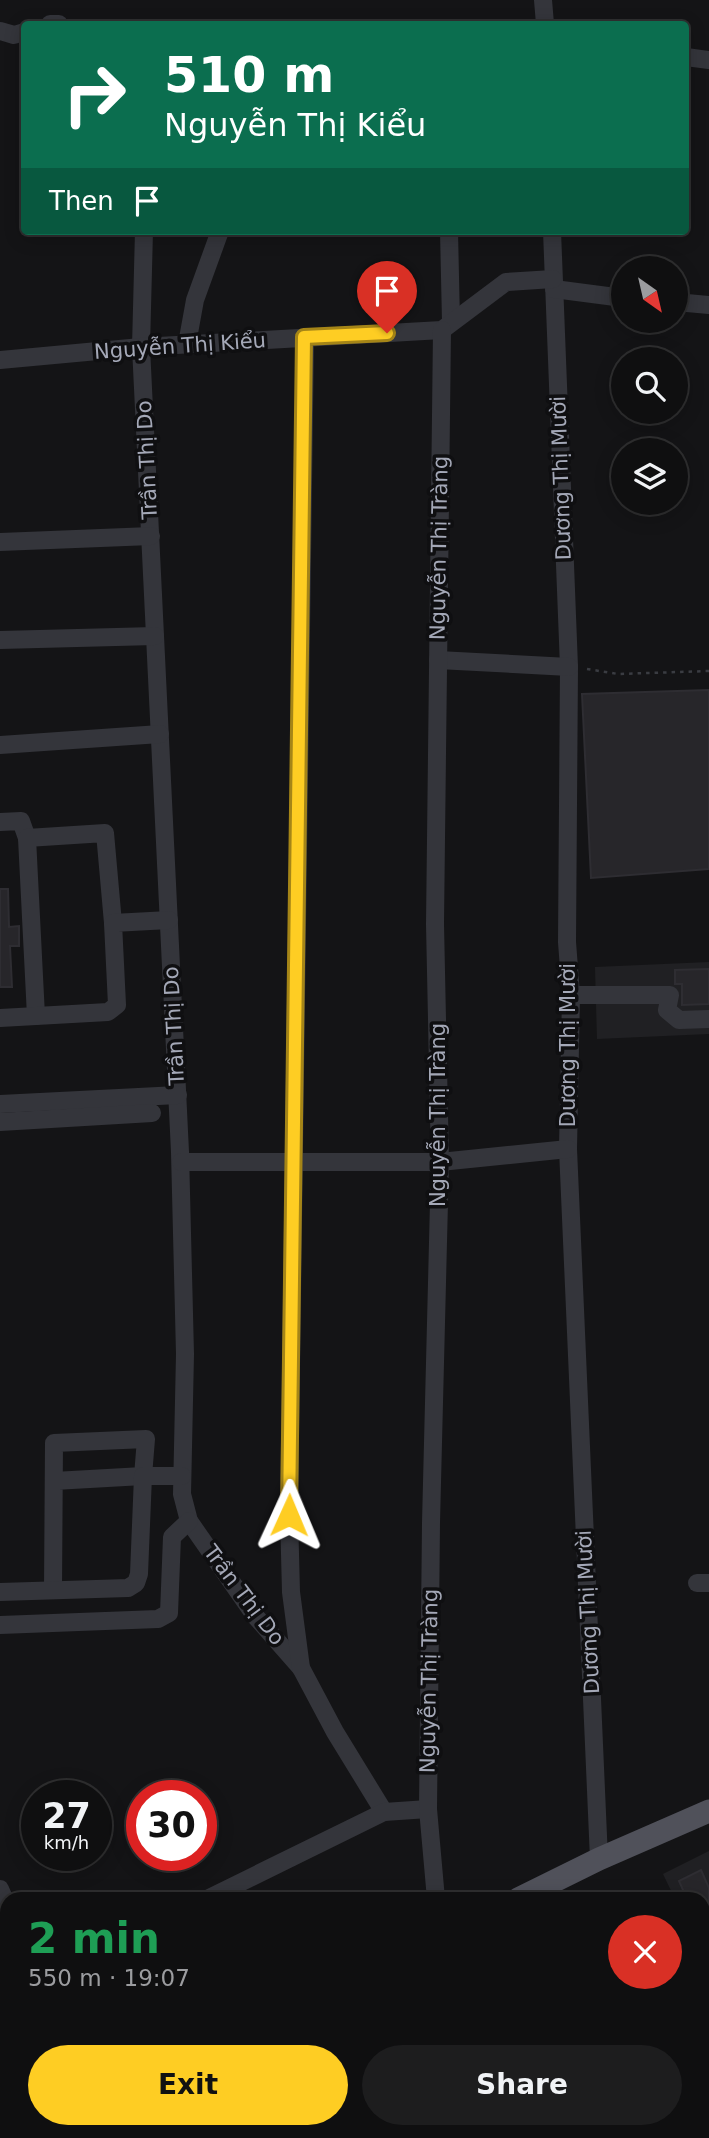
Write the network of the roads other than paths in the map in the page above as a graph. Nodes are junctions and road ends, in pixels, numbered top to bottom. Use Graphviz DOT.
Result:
graph roads {
  1 [pos="543,0"];
  2 [pos="545,21"];
  3 [pos="0,31"];
  4 [pos="21,33"];
  5 [pos="689,57"];
  6 [pos="709,60"];
  7 [pos="144,235"];
  8 [pos="219,235"];
  9 [pos="449,235"];
  10 [pos="552,235"];
  11 [pos="553,284"];
  12 [pos="611,296"];
  13 [pos="688,303"];
  14 [pos="709,304"];
  15 [pos="446,326"];
  16 [pos="304,337"];
  17 [pos="187,344"];
  18 [pos="141,347"];
  19 [pos="0,360"];
  20 [pos="151,536"];
  21 [pos="0,542"];
  22 [pos="155,636"];
  23 [pos="0,640"];
  24 [pos="438,660"];
  25 [pos="569,667"];
  26 [pos="160,734"];
  27 [pos="0,745"];
  28 [pos="0,822"];
  29 [pos="27,838"];
  30 [pos="169,920"];
  31 [pos="113,923"];
  32 [pos="570,995"];
  33 [pos="36,1016"];
  34 [pos="0,1018"];
  35 [pos="709,1019"];
  36 [pos="178,1095"];
  37 [pos="0,1104"];
  38 [pos="152,1113"];
  39 [pos="0,1122"];
  40 [pos="568,1149"];
  41 [pos="440,1162"];
  42 [pos="181,1163"];
  43 [pos="294,1163"];
  44 [pos="143,1476"];
  45 [pos="183,1476"];
  46 [pos="54,1481"];
  47 [pos="189,1521"];
  48 [pos="53,1590"];
  49 [pos="0,1592"];
  50 [pos="0,1625"];
  51 [pos="301,1668"];
  52 [pos="428,1809"];
  53 [pos="709,1811"];
  54 [pos="384,1812"];
  55 [pos="599,1859"];
  56 [pos="221,1892"];
  57 [pos="435,1892"];
  58 [pos="532,1892"];
  1 -- 2 [label="street"];
  3 -- 4 [label="street"];
  5 -- 6 [label="street"];
  7 -- 18 [label="street, Trần Thị Do"];
  8 -- 17 [label="street"];
  9 -- 15 [label="street, Nguyễn Thị Tràng"];
  10 -- 11 [label="street, Dương Thị Mười"];
  11 -- 12 [label="street"];
  11 -- 15 [label="street"];
  11 -- 25 [label="street, Dương Thị Mười"];
  13 -- 14 [label="street"];
  15 -- 16 [label="street, Nguyễn Thị Kiểu"];
  15 -- 24 [label="street, Nguyễn Thị Tràng"];
  16 -- 17 [label="street, Nguyễn Thị Kiểu"];
  16 -- 43 [label="street"];
  17 -- 18 [label="street, Nguyễn Thị Kiểu"];
  18 -- 19 [label="street, Nguyễn Thị Kiểu"];
  18 -- 20 [label="street, Trần Thị Do"];
  20 -- 21 [label="street"];
  20 -- 22 [label="street, Trần Thị Do"];
  22 -- 23 [label="street"];
  22 -- 26 [label="street, Trần Thị Do"];
  24 -- 25 [label="street"];
  24 -- 41 [label="street, Nguyễn Thị Tràng"];
  25 -- 32 [label="street, Dương Thị Mười"];
  26 -- 27 [label="street"];
  26 -- 30 [label="street, Trần Thị Do"];
  28 -- 29 [label="street"];
  29 -- 31 [label="street"];
  29 -- 33 [label="street"];
  30 -- 31 [label="street"];
  30 -- 36 [label="street, Trần Thị Do"];
  31 -- 33 [label="street"];
  32 -- 35 [label="street"];
  32 -- 40 [label="street, Dương Thị Mười"];
  33 -- 34 [label="street"];
  36 -- 37 [label="street"];
  36 -- 42 [label="street, Trần Thị Do"];
  38 -- 39 [label="street"];
  40 -- 41 [label="street"];
  40 -- 55 [label="street, Dương Thị Mười"];
  41 -- 43 [label="street"];
  41 -- 52 [label="street, Nguyễn Thị Tràng"];
  42 -- 43 [label="street"];
  42 -- 45 [label="street, Trần Thị Do"];
  43 -- 51 [label="street"];
  44 -- 45 [label="street"];
  44 -- 46 [label="street"];
  44 -- 46 [label="street"];
  44 -- 48 [label="street"];
  45 -- 47 [label="street, Trần Thị Do"];
  46 -- 48 [label="street"];
  47 -- 50 [label="street"];
  47 -- 51 [label="street, Trần Thị Do"];
  48 -- 49 [label="street"];
  51 -- 54 [label="street"];
  52 -- 54 [label="street"];
  52 -- 57 [label="street, Nguyễn Thị Tràng"];
  53 -- 55 [label="main road"];
  54 -- 56 [label="street"];
  55 -- 58 [label="main road"];
}
